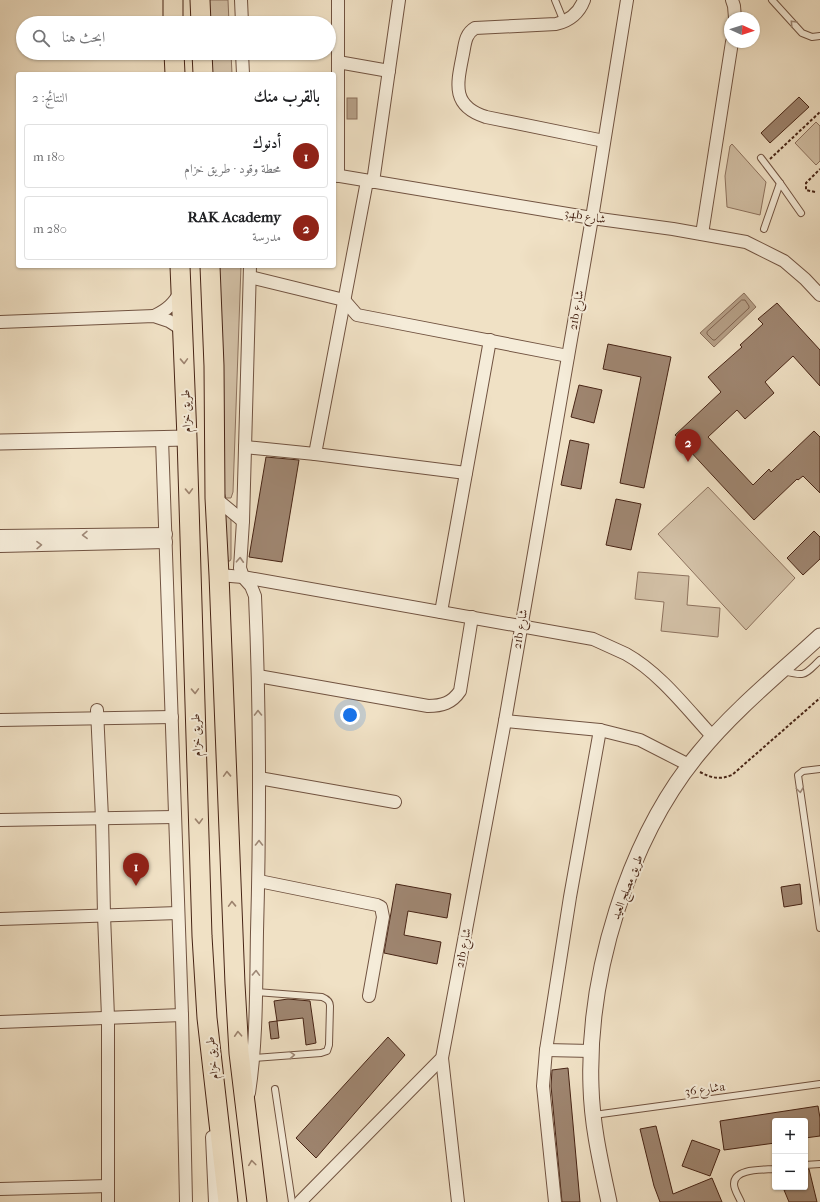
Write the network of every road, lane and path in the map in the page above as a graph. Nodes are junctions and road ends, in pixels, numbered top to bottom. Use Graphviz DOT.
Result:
graph roads {
  1 [pos="173,0"];
  2 [pos="200,0"];
  3 [pos="241,0"];
  4 [pos="338,0"];
  5 [pos="399,0"];
  6 [pos="555,0"];
  7 [pos="584,0"];
  8 [pos="627,0"];
  9 [pos="732,0"];
  10 [pos="772,0"];
  11 [pos="734,12"];
  12 [pos="173,16"];
  13 [pos="201,16"];
  14 [pos="242,16"];
  15 [pos="564,22"];
  16 [pos="820,36"];
  17 [pos="731,48"];
  18 [pos="174,60"];
  19 [pos="202,60"];
  20 [pos="242,60"];
  21 [pos="338,62"];
  22 [pos="389,71"];
  23 [pos="175,72"];
  24 [pos="203,72"];
  25 [pos="243,72"];
  26 [pos="820,112"];
  27 [pos="604,141"];
  28 [pos="763,161"];
  29 [pos="820,169"];
  30 [pos="336,176"];
  31 [pos="370,181"];
  32 [pos="780,183"];
  33 [pos="815,192"];
  34 [pos="801,213"];
  35 [pos="592,218"];
  36 [pos="764,229"];
  37 [pos="702,234"];
  38 [pos="180,268"];
  39 [pos="197,268"];
  40 [pos="210,268"];
  41 [pos="250,272"];
  42 [pos="181,288"];
  43 [pos="820,295"];
  44 [pos="344,300"];
  45 [pos="154,316"];
  46 [pos="0,322"];
  47 [pos="183,330"];
  48 [pos="490,340"];
  49 [pos="568,356"];
  50 [pos="214,366"];
  51 [pos="162,438"];
  52 [pos="187,438"];
  53 [pos="0,442"];
  54 [pos="245,447"];
  55 [pos="315,454"];
  56 [pos="466,473"];
  57 [pos="215,498"];
  58 [pos="243,521"];
  59 [pos="0,536"];
  60 [pos="166,538"];
  61 [pos="0,546"];
  62 [pos="219,575"];
  63 [pos="243,577"];
  64 [pos="192,590"];
  65 [pos="441,612"];
  66 [pos="472,618"];
  67 [pos="521,626"];
  68 [pos="820,636"];
  69 [pos="820,660"];
  70 [pos="782,670"];
  71 [pos="223,673"];
  72 [pos="258,676"];
  73 [pos="820,698"];
  74 [pos="0,712"];
  75 [pos="172,712"];
  76 [pos="97,714"];
  77 [pos="0,720"];
  78 [pos="505,721"];
  79 [pos="600,730"];
  80 [pos="713,737"];
  81 [pos="689,765"];
  82 [pos="820,769"];
  83 [pos="259,778"];
  84 [pos="395,802"];
  85 [pos="174,816"];
  86 [pos="102,818"];
  87 [pos="0,820"];
  88 [pos="259,882"];
  89 [pos="178,913"];
  90 [pos="104,915"];
  91 [pos="0,919"];
  92 [pos="820,928"];
  93 [pos="256,992"];
  94 [pos="369,996"];
  95 [pos="182,1015"];
  96 [pos="108,1017"];
  97 [pos="207,1018"];
  98 [pos="0,1022"];
  99 [pos="546,1050"];
  100 [pos="591,1051"];
  101 [pos="253,1058"];
  102 [pos="442,1058"];
  103 [pos="820,1084"];
  104 [pos="275,1089"];
  105 [pos="246,1110"];
  106 [pos="594,1115"];
  107 [pos="820,1164"];
  108 [pos="808,1166"];
  109 [pos="772,1169"];
  110 [pos="108,1186"];
  111 [pos="0,1189"];
  112 [pos="108,1202"];
  113 [pos="186,1202"];
  114 [pos="215,1202"];
  115 [pos="228,1202"];
  116 [pos="257,1202"];
  117 [pos="292,1202"];
  118 [pos="300,1202"];
  119 [pos="458,1202"];
  120 [pos="555,1202"];
  121 [pos="609,1202"];
  122 [pos="741,1202"];
  1 -- 12 [label="main road"];
  2 -- 13 [label="main road"];
  3 -- 14 [label="street"];
  4 -- 21 [label="street"];
  5 -- 22 [label="street"];
  6 -- 15 [label="lane"];
  7 -- 15 [label="street"];
  8 -- 27 [label="street, 21b شارع"];
  9 -- 11 [label="street"];
  16 -- 10 [label="lane, one-way"];
  15 -- 27 [label="street"];
  17 -- 37 [label="street"];
  18 -- 23 [label="main road"];
  19 -- 24 [label="main road"];
  20 -- 25 [label="street"];
  21 -- 22 [label="street"];
  21 -- 30 [label="street"];
  22 -- 31 [label="street"];
  26 -- 28 [label="path"];
  27 -- 35 [label="street, 21b شارع"];
  28 -- 32 [label="lane"];
  29 -- 33 [label="path"];
  30 -- 31 [label="street, 34b شارع"];
  31 -- 35 [label="street, 34b شارع"];
  31 -- 44 [label="street"];
  32 -- 34 [label="lane"];
  32 -- 36 [label="lane"];
  35 -- 37 [label="street, 34b شارع"];
  35 -- 49 [label="street, 21b شارع"];
  37 -- 43 [label="street, 34b شارع"];
  38 -- 42 [label="main road, طريق خزام"];
  39 -- 50 [label="main road"];
  40 -- 50 [label="main road"];
  41 -- 44 [label="street"];
  41 -- 54 [label="street"];
  42 -- 45 [label="street"];
  42 -- 47 [label="main road, طريق خزام"];
  44 -- 48 [label="street"];
  44 -- 55 [label="street"];
  45 -- 46 [label="street"];
  45 -- 47 [label="street"];
  47 -- 52 [label="main road, طريق خزام, one-way"];
  48 -- 49 [label="street"];
  48 -- 56 [label="street"];
  49 -- 67 [label="street, 21b شارع"];
  50 -- 57 [label="main road"];
  51 -- 52 [label="street"];
  51 -- 53 [label="street"];
  51 -- 60 [label="street"];
  52 -- 64 [label="main road, طريق خزام, one-way"];
  54 -- 55 [label="street"];
  54 -- 58 [label="street"];
  55 -- 56 [label="street"];
  56 -- 65 [label="street"];
  57 -- 58 [label="street"];
  57 -- 62 [label="main road"];
  63 -- 58 [label="street, one-way"];
  60 -- 59 [label="street, one-way"];
  61 -- 60 [label="street, one-way"];
  60 -- 75 [label="street"];
  62 -- 63 [label="street"];
  62 -- 71 [label="main road"];
  63 -- 65 [label="street"];
  63 -- 72 [label="street"];
  64 -- 71 [label="main road"];
  64 -- 97 [label="main road, طريق خزام, one-way"];
  65 -- 66 [label="street"];
  66 -- 67 [label="street"];
  66 -- 72 [label="street"];
  67 -- 78 [label="street, 21b شارع"];
  67 -- 80 [label="street"];
  68 -- 70 [label="street, طريق مصلح العيد"];
  69 -- 70 [label="lane"];
  70 -- 80 [label="street, طريق مصلح العيد"];
  105 -- 71 [label="main road, one-way"];
  83 -- 72 [label="street, one-way"];
  73 -- 81 [label="path"];
  74 -- 76 [label="street"];
  75 -- 76 [label="street"];
  75 -- 85 [label="street"];
  76 -- 77 [label="street"];
  76 -- 86 [label="street"];
  78 -- 79 [label="street"];
  78 -- 102 [label="street, 21b شارع"];
  79 -- 81 [label="street"];
  79 -- 99 [label="street"];
  80 -- 81 [label="street, طريق مصلح العيد"];
  81 -- 100 [label="street, طريق مصلح العيد"];
  82 -- 92 [label="lane, one-way"];
  83 -- 84 [label="street"];
  88 -- 83 [label="street, one-way"];
  85 -- 86 [label="street"];
  85 -- 89 [label="street"];
  86 -- 87 [label="street"];
  86 -- 90 [label="street"];
  93 -- 88 [label="street, one-way"];
  88 -- 94 [label="street"];
  89 -- 90 [label="street"];
  89 -- 95 [label="street"];
  90 -- 91 [label="street"];
  90 -- 96 [label="street"];
  93 -- 101 [label="street"];
  101 -- 93 [label="lane, one-way"];
  95 -- 96 [label="street"];
  95 -- 113 [label="street"];
  96 -- 98 [label="street"];
  96 -- 110 [label="street"];
  97 -- 114 [label="street"];
  97 -- 115 [label="main road, طريق خزام"];
  99 -- 100 [label="street"];
  99 -- 120 [label="street"];
  100 -- 106 [label="street, طريق مصلح العيد"];
  101 -- 105 [label="street"];
  102 -- 118 [label="street"];
  102 -- 119 [label="street, 21b شارع"];
  103 -- 106 [label="lane, شارع 36a"];
  104 -- 117 [label="lane"];
  116 -- 105 [label="main road, one-way"];
  106 -- 121 [label="street, طريق مصلح العيد"];
  107 -- 108 [label="lane"];
  109 -- 122 [label="lane"];
  110 -- 111 [label="street"];
  110 -- 112 [label="street"];
}
